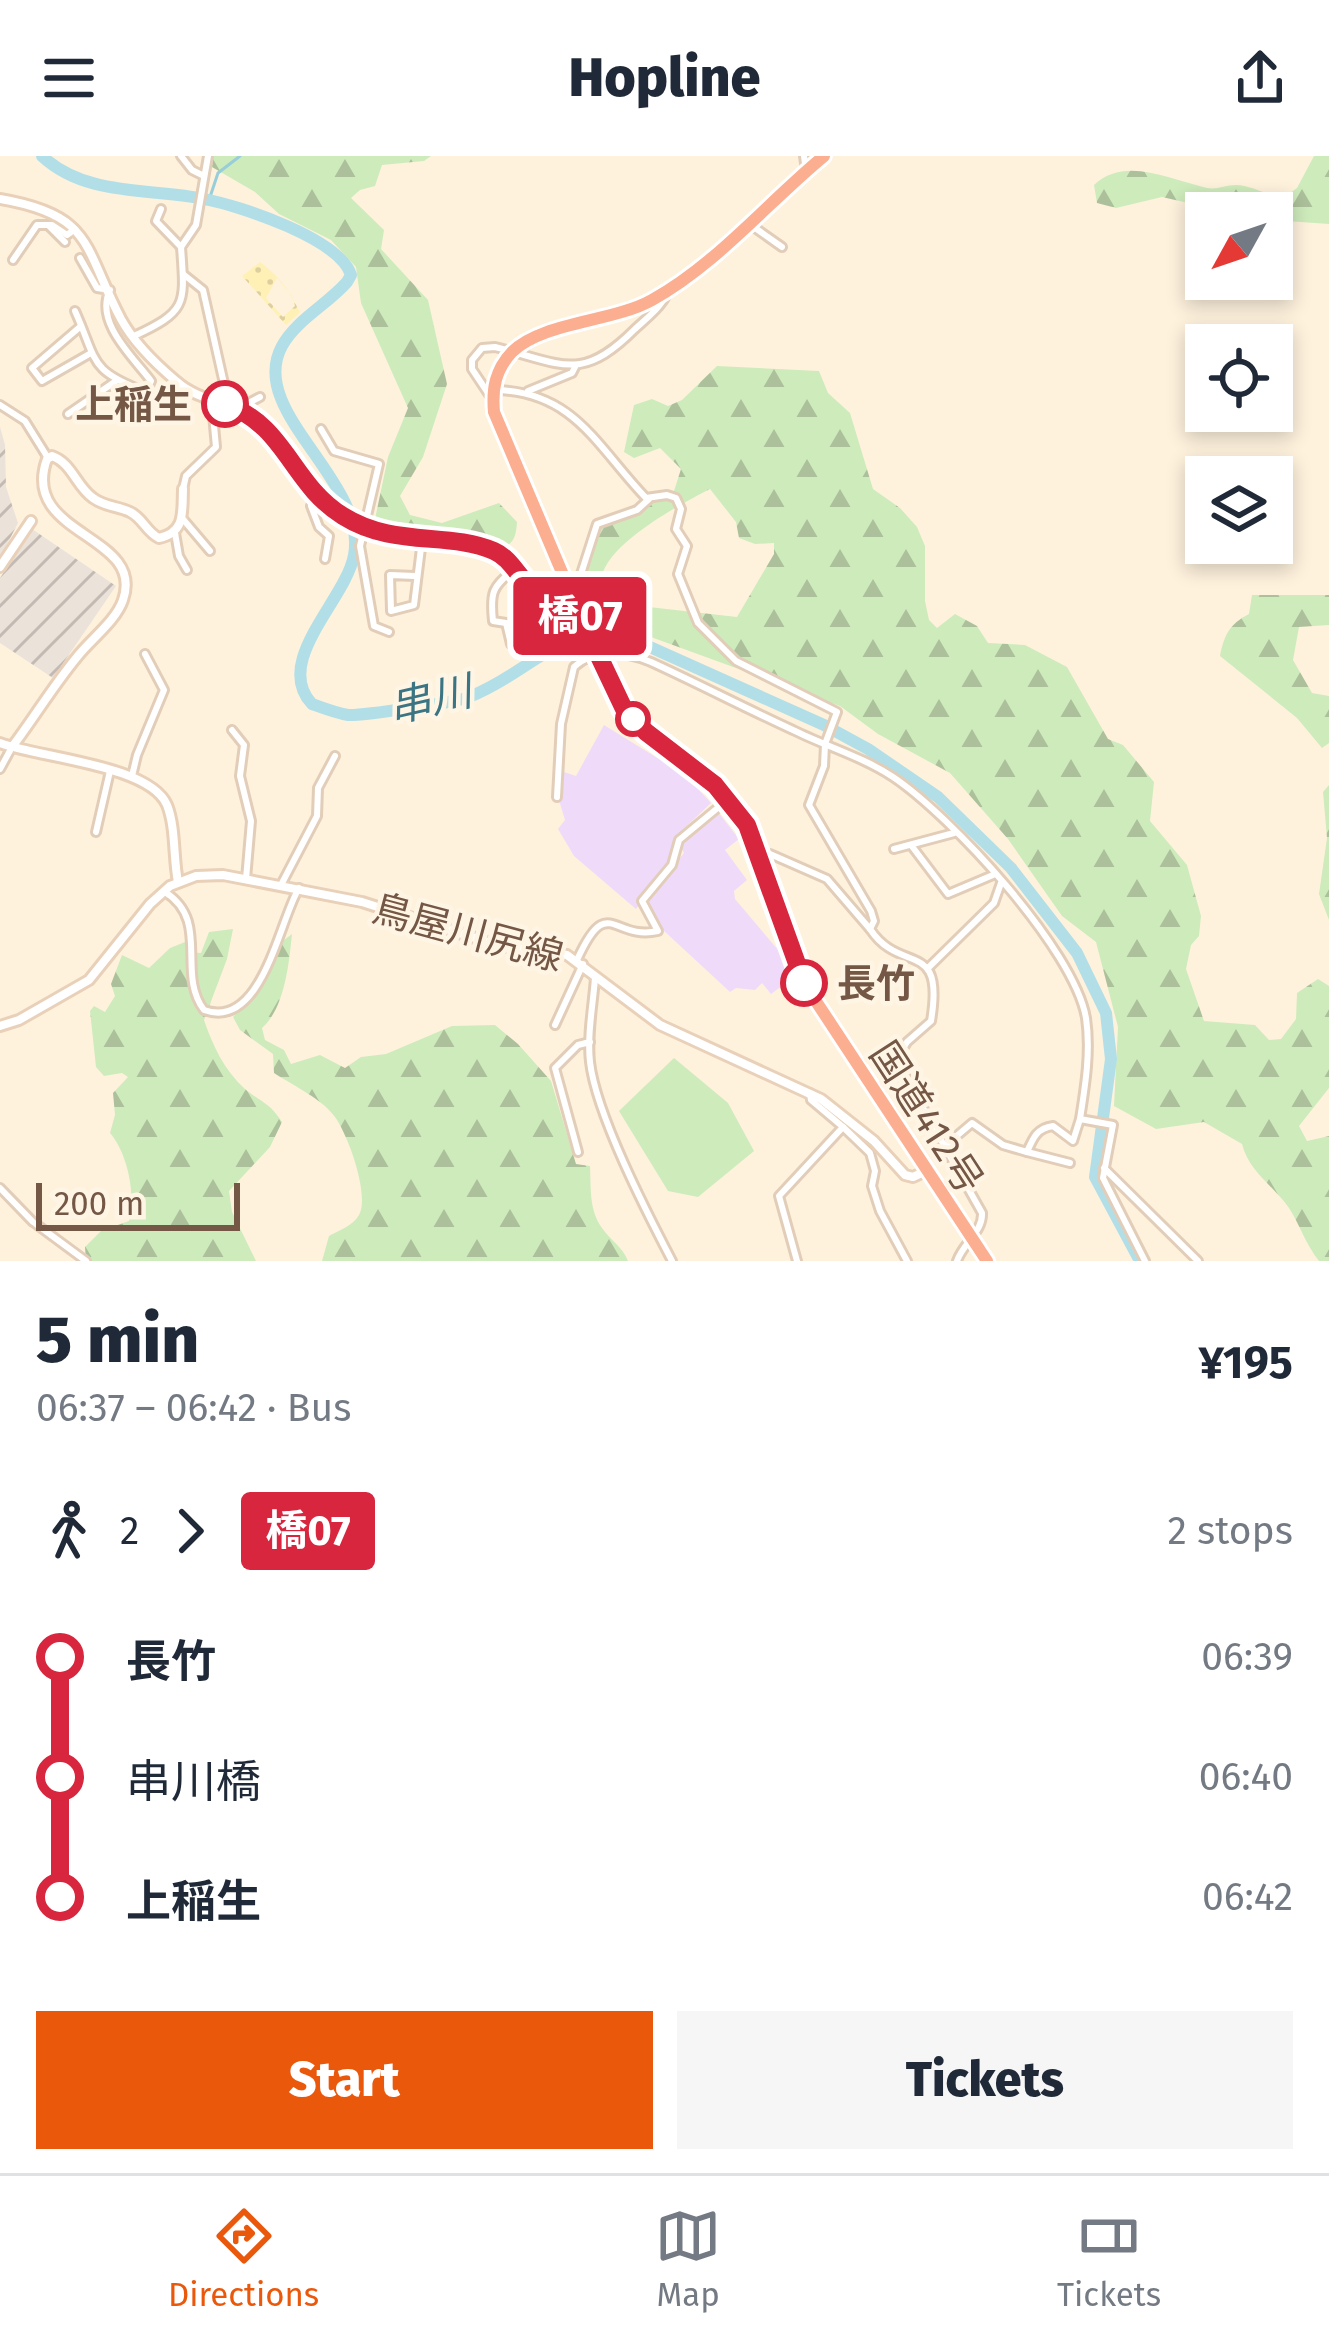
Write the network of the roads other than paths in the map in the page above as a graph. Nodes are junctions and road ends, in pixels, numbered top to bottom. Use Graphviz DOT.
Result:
graph roads {
  1 [pos="181,156"];
  2 [pos="208,156"];
  3 [pos="824,156"];
  4 [pos="805,163"];
  5 [pos="204,176"];
  6 [pos="0,199"];
  7 [pos="161,209"];
  8 [pos="748,223"];
  9 [pos="47,225"];
  10 [pos="75,229"];
  11 [pos="65,242"];
  12 [pos="181,247"];
  13 [pos="782,248"];
  14 [pos="80,258"];
  15 [pos="13,260"];
  16 [pos="183,274"];
  17 [pos="110,290"];
  18 [pos="668,290"];
  19 [pos="74,310"];
  20 [pos="81,326"];
  21 [pos="134,336"];
  22 [pos="513,351"];
  23 [pos="91,353"];
  24 [pos="576,365"];
  25 [pos="116,381"];
  26 [pos="529,391"];
  27 [pos="146,392"];
  28 [pos="191,392"];
  29 [pos="493,394"];
  30 [pos="260,397"];
  31 [pos="216,402"];
  32 [pos="0,405"];
  33 [pos="233,407"];
  34 [pos="68,414"];
  35 [pos="321,429"];
  36 [pos="48,458"];
  37 [pos="182,489"];
  38 [pos="320,498"];
  39 [pos="649,499"];
  40 [pos="182,518"];
  41 [pos="31,521"];
  42 [pos="365,527"];
  43 [pos="175,532"];
  44 [pos="422,540"];
  45 [pos="210,551"];
  46 [pos="326,559"];
  47 [pos="0,567"];
  48 [pos="515,569"];
  49 [pos="187,570"];
  50 [pos="415,577"];
  51 [pos="568,591"];
  52 [pos="389,632"];
  53 [pos="511,644"];
  54 [pos="597,652"];
  55 [pos="145,654"];
  56 [pos="232,730"];
  57 [pos="0,743"];
  58 [pos="826,743"];
  59 [pos="11,748"];
  60 [pos="335,755"];
  61 [pos="0,769"];
  62 [pos="110,771"];
  63 [pos="132,776"];
  64 [pos="557,797"];
  65 [pos="729,799"];
  66 [pos="96,832"];
  67 [pos="954,833"];
  68 [pos="911,845"];
  69 [pos="894,849"];
  70 [pos="760,858"];
  71 [pos="994,874"];
  72 [pos="246,879"];
  73 [pos="178,881"];
  74 [pos="1001,883"];
  75 [pos="281,885"];
  76 [pos="299,888"];
  77 [pos="164,891"];
  78 [pos="870,929"];
  79 [pos="580,962"];
  80 [pos="928,968"];
  81 [pos="596,975"];
  82 [pos="555,1025"];
  83 [pos="0,1026"];
  84 [pos="590,1042"];
  85 [pos="810,1093"];
  86 [pos="1082,1120"];
  87 [pos="844,1127"];
  88 [pos="945,1145"];
  89 [pos="1028,1152"];
  90 [pos="578,1153"];
  91 [pos="1070,1163"];
  92 [pos="1104,1168"];
  93 [pos="928,1171"];
  94 [pos="0,1188"];
  95 [pos="970,1237"];
  96 [pos="86,1261"];
  97 [pos="672,1261"];
  98 [pos="797,1261"];
  99 [pos="907,1261"];
  100 [pos="957,1261"];
  101 [pos="986,1261"];
  102 [pos="1145,1261"];
  103 [pos="1198,1261"];
  1 -- 5 [label="street"];
  2 -- 5 [label="street"];
  3 -- 4 [label="highway"];
  4 -- 8 [label="highway"];
  5 -- 12 [label="street"];
  6 -- 10 [label="main road"];
  7 -- 12 [label="street"];
  8 -- 13 [label="street"];
  8 -- 18 [label="highway"];
  9 -- 10 [label="street"];
  9 -- 11 [label="street"];
  9 -- 15 [label="street"];
  10 -- 17 [label="main road"];
  12 -- 16 [label="street"];
  14 -- 17 [label="street"];
  16 -- 21 [label="street"];
  16 -- 33 [label="street"];
  17 -- 21 [label="main road"];
  17 -- 27 [label="street"];
  18 -- 22 [label="highway"];
  18 -- 24 [label="street"];
  19 -- 20 [label="street"];
  20 -- 23 [label="street"];
  20 -- 23 [label="street"];
  21 -- 28 [label="main road"];
  22 -- 24 [label="street"];
  22 -- 29 [label="highway"];
  22 -- 29 [label="street"];
  23 -- 25 [label="street"];
  24 -- 26 [label="street"];
  25 -- 27 [label="street"];
  25 -- 34 [label="street"];
  26 -- 29 [label="street"];
  26 -- 39 [label="street"];
  27 -- 28 [label="street"];
  28 -- 31 [label="main road"];
  29 -- 51 [label="highway"];
  30 -- 33 [label="street"];
  31 -- 33 [label="main road"];
  31 -- 37 [label="street"];
  32 -- 36 [label="street"];
  33 -- 38 [label="main road"];
  35 -- 42 [label="street"];
  36 -- 43 [label="main road"];
  36 -- 59 [label="main road"];
  37 -- 40 [label="main road"];
  38 -- 42 [label="main road"];
  38 -- 46 [label="street"];
  39 -- 51 [label="street"];
  39 -- 58 [label="street"];
  40 -- 43 [label="main road"];
  40 -- 45 [label="street"];
  41 -- 47 [label="main road"];
  42 -- 44 [label="main road"];
  42 -- 52 [label="street"];
  43 -- 49 [label="street"];
  44 -- 48 [label="main road"];
  44 -- 50 [label="street"];
  48 -- 51 [label="main road"];
  48 -- 53 [label="street"];
  50 -- 50 [label="street"];
  51 -- 54 [label="highway, 国道412号"];
  54 -- 58 [label="street"];
  54 -- 64 [label="street"];
  54 -- 65 [label="highway, 国道412号"];
  55 -- 63 [label="street"];
  56 -- 72 [label="street"];
  57 -- 59 [label="main road"];
  58 -- 67 [label="street"];
  58 -- 78 [label="street"];
  59 -- 61 [label="street"];
  59 -- 62 [label="main road"];
  60 -- 75 [label="street"];
  62 -- 63 [label="main road"];
  62 -- 66 [label="street"];
  63 -- 73 [label="main road"];
  65 -- 70 [label="highway, 国道412号"];
  65 -- 79 [label="street"];
  67 -- 68 [label="street"];
  67 -- 71 [label="street"];
  68 -- 69 [label="street"];
  68 -- 71 [label="street"];
  70 -- 78 [label="street"];
  70 -- 93 [label="highway, 国道412号"];
  71 -- 74 [label="street"];
  72 -- 73 [label="main road, 鳥屋川尻線"];
  72 -- 75 [label="main road, 鳥屋川尻線"];
  73 -- 77 [label="main road"];
  74 -- 80 [label="street"];
  74 -- 86 [label="street"];
  75 -- 76 [label="main road, 鳥屋川尻線"];
  76 -- 77 [label="street"];
  76 -- 79 [label="main road, 鳥屋川尻線"];
  77 -- 83 [label="main road"];
  78 -- 80 [label="street"];
  79 -- 81 [label="main road, 鳥屋川尻線"];
  79 -- 82 [label="street"];
  80 -- 88 [label="street"];
  81 -- 84 [label="street"];
  81 -- 85 [label="main road, 鳥屋川尻線"];
  84 -- 90 [label="street"];
  84 -- 97 [label="street"];
  85 -- 87 [label="street"];
  85 -- 93 [label="main road, 鳥屋川尻線"];
  86 -- 89 [label="street"];
  86 -- 92 [label="street"];
  87 -- 98 [label="street"];
  87 -- 99 [label="street"];
  88 -- 89 [label="street"];
  88 -- 95 [label="street"];
  89 -- 91 [label="street"];
  92 -- 102 [label="street"];
  92 -- 103 [label="street"];
  93 -- 95 [label="highway, 国道412号"];
  94 -- 96 [label="street"];
  95 -- 100 [label="street"];
  95 -- 101 [label="highway, 国道412号"];
}
